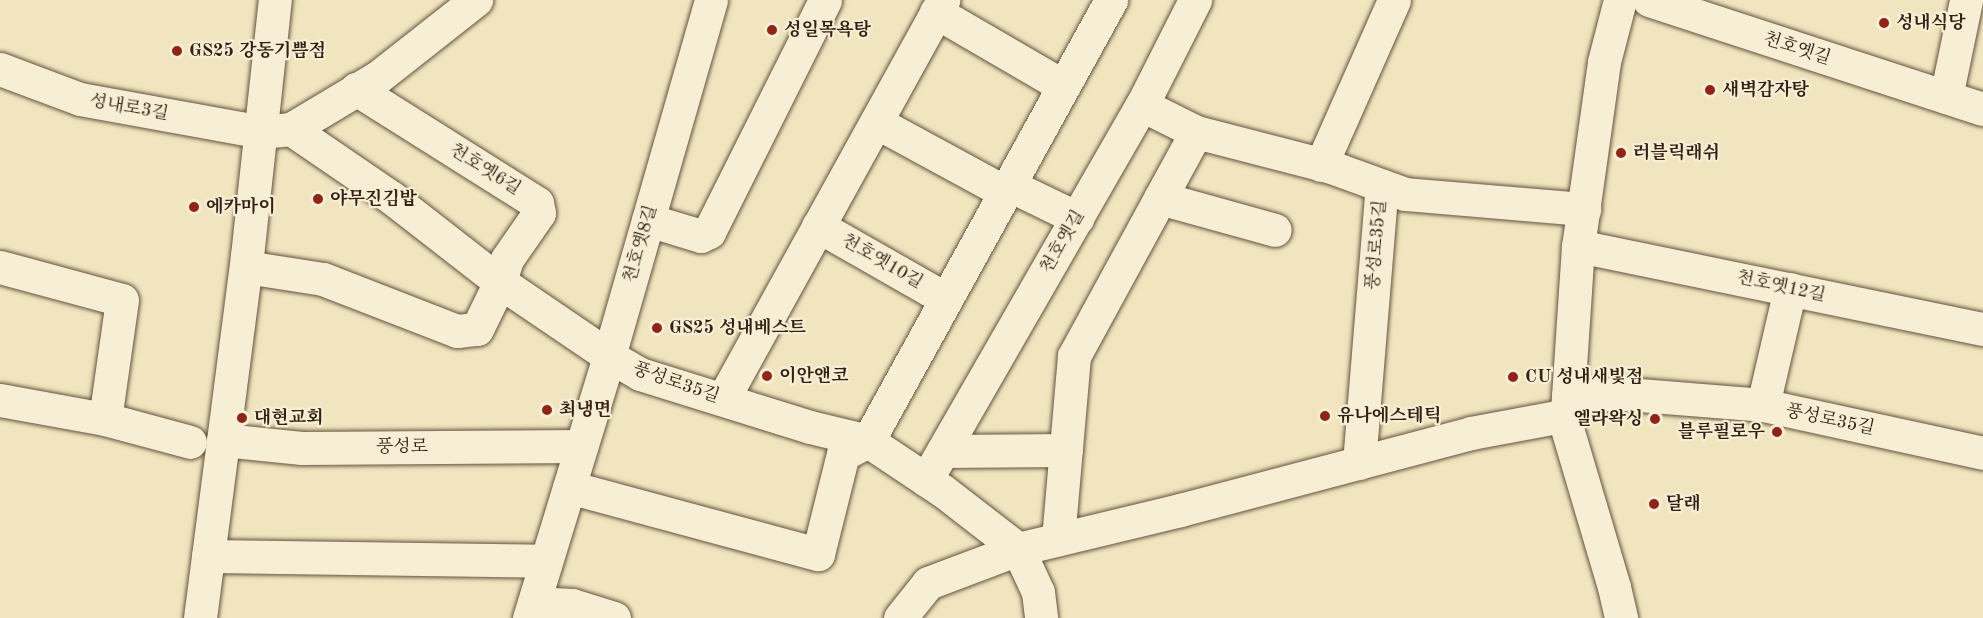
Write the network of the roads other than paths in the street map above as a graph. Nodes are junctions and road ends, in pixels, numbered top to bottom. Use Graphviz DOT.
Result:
graph roads {
  1 [pos="275,0"];
  2 [pos="476,0"];
  3 [pos="711,0"];
  4 [pos="825,0"];
  5 [pos="1111,0"];
  6 [pos="1195,0"];
  7 [pos="1394,0"];
  8 [pos="1620,0"];
  9 [pos="1649,0"];
  10 [pos="1966,0"];
  11 [pos="939,6"];
  12 [pos="0,69"];
  13 [pos="1063,86"];
  14 [pos="356,89"];
  15 [pos="1946,97"];
  16 [pos="1142,105"];
  17 [pos="1983,109"];
  18 [pos="876,122"];
  19 [pos="276,130"];
  20 [pos="1196,132"];
  21 [pos="1321,165"];
  22 [pos="1382,186"];
  23 [pos="1007,189"];
  24 [pos="1160,198"];
  25 [pos="1584,209"];
  26 [pos="1077,218"];
  27 [pos="648,220"];
  28 [pos="818,226"];
  29 [pos="1275,230"];
  30 [pos="1578,246"];
  31 [pos="0,267"];
  32 [pos="246,267"];
  33 [pos="500,282"];
  34 [pos="1790,289"];
  35 [pos="946,299"];
  36 [pos="1983,329"];
  37 [pos="609,356"];
  38 [pos="723,399"];
  39 [pos="0,400"];
  40 [pos="1568,405"];
  41 [pos="1763,405"];
  42 [pos="105,419"];
  43 [pos="223,440"];
  44 [pos="868,441"];
  45 [pos="190,442"];
  46 [pos="581,446"];
  47 [pos="1066,450"];
  48 [pos="943,451"];
  49 [pos="1983,453"];
  50 [pos="1359,463"];
  51 [pos="926,480"];
  52 [pos="569,487"];
  53 [pos="1058,539"];
  54 [pos="1018,549"];
  55 [pos="208,556"];
  56 [pos="546,561"];
  57 [pos="531,611"];
  58 [pos="200,618"];
  59 [pos="614,618"];
  60 [pos="900,618"];
  61 [pos="1041,618"];
  62 [pos="1621,618"];
  1 -- 19 [label="street"];
  2 -- 14 [label="street"];
  3 -- 27 [label="street, 천호옛8길"];
  4 -- 27 [label="street"];
  5 -- 13 [label="street"];
  6 -- 16 [label="street, 천호옛길"];
  7 -- 21 [label="street"];
  8 -- 25 [label="street"];
  9 -- 15 [label="street, 천호옛길"];
  10 -- 15 [label="street"];
  11 -- 13 [label="street"];
  11 -- 18 [label="street"];
  12 -- 19 [label="street, 성내로3길"];
  13 -- 23 [label="street"];
  14 -- 19 [label="street"];
  14 -- 33 [label="street, 천호옛6길"];
  15 -- 17 [label="street, 천호옛길"];
  16 -- 20 [label="street, 풍성로35길"];
  16 -- 26 [label="street, 천호옛길"];
  18 -- 23 [label="street"];
  18 -- 28 [label="street"];
  19 -- 32 [label="street"];
  19 -- 33 [label="street, 풍성로35길"];
  20 -- 21 [label="street, 풍성로35길"];
  20 -- 24 [label="street"];
  21 -- 22 [label="street, 풍성로35길"];
  22 -- 25 [label="street"];
  22 -- 50 [label="street, 풍성로35길"];
  23 -- 26 [label="street"];
  23 -- 35 [label="street"];
  24 -- 29 [label="street"];
  24 -- 47 [label="street"];
  25 -- 30 [label="street"];
  26 -- 48 [label="street, 천호옛길"];
  27 -- 37 [label="street, 천호옛8길"];
  28 -- 35 [label="street, 천호옛10길"];
  28 -- 38 [label="street"];
  30 -- 34 [label="street, 천호옛12길"];
  30 -- 40 [label="street"];
  31 -- 42 [label="street"];
  32 -- 33 [label="street"];
  32 -- 43 [label="street"];
  33 -- 37 [label="street, 풍성로35길"];
  34 -- 36 [label="street, 천호옛12길"];
  34 -- 41 [label="street"];
  35 -- 44 [label="street"];
  37 -- 38 [label="street, 풍성로35길"];
  37 -- 46 [label="street, 천호옛8길"];
  38 -- 44 [label="street, 풍성로35길"];
  39 -- 42 [label="street"];
  40 -- 41 [label="street, 풍성로35길"];
  40 -- 50 [label="street, 풍성로35길"];
  40 -- 62 [label="street"];
  41 -- 49 [label="street, 풍성로35길"];
  42 -- 45 [label="street"];
  43 -- 46 [label="street, 풍성로"];
  43 -- 55 [label="street"];
  44 -- 51 [label="street, 풍성로35길"];
  44 -- 52 [label="street"];
  46 -- 52 [label="street, 천호옛8길"];
  47 -- 48 [label="street"];
  47 -- 53 [label="street"];
  48 -- 51 [label="street, 천호옛길"];
  50 -- 53 [label="street, 풍성로35길"];
  51 -- 54 [label="street, 풍성로35길"];
  52 -- 56 [label="street, 천호옛8길"];
  53 -- 54 [label="street, 풍성로35길"];
  54 -- 60 [label="street"];
  54 -- 61 [label="street"];
  55 -- 56 [label="street"];
  55 -- 58 [label="street"];
  56 -- 57 [label="street, 천호옛8길"];
  57 -- 59 [label="street, 천호옛8길"];
}
